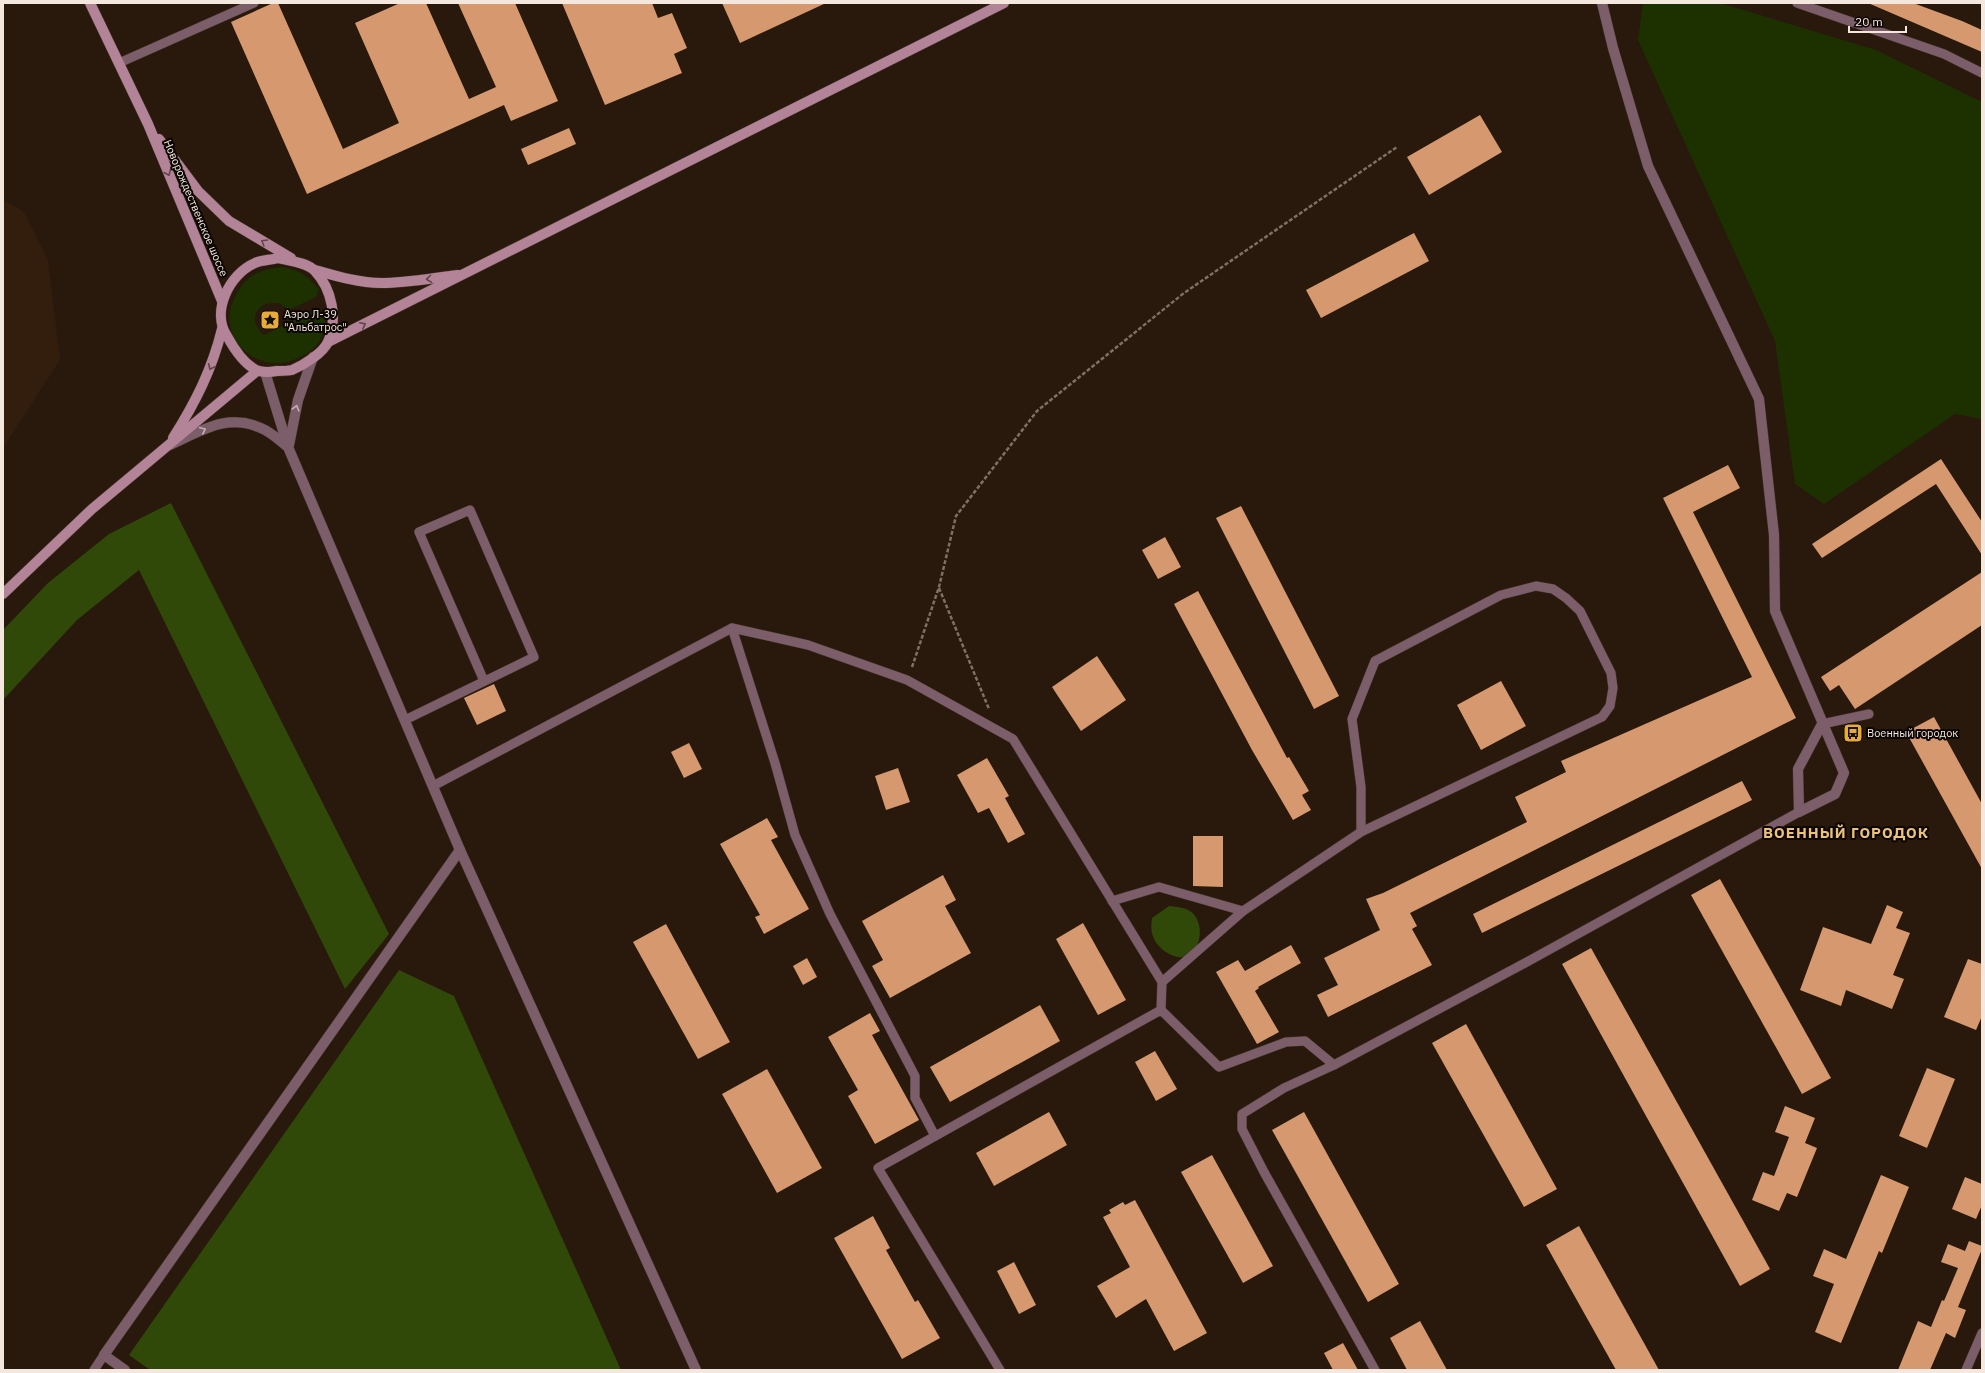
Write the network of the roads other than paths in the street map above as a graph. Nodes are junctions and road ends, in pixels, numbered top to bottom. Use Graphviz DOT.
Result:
graph roads {
  1 [pos="90,3"];
  2 [pos="254,3"];
  3 [pos="1004,3"];
  4 [pos="1602,3"];
  5 [pos="1797,3"];
  6 [pos="119,63"];
  7 [pos="1982,73"];
  8 [pos="148,124"];
  9 [pos="297,262"];
  10 [pos="315,270"];
  11 [pos="468,273"];
  12 [pos="222,301"];
  13 [pos="222,329"];
  14 [pos="328,342"];
  15 [pos="314,357"];
  16 [pos="261,371"];
  17 [pos="167,447"];
  18 [pos="288,447"];
  19 [pos="3,594"];
  20 [pos="732,628"];
  21 [pos="484,681"];
  22 [pos="1869,714"];
  23 [pos="405,720"];
  24 [pos="1822,724"];
  25 [pos="433,786"];
  26 [pos="1800,812"];
  27 [pos="1361,832"];
  28 [pos="460,850"];
  29 [pos="1112,901"];
  30 [pos="1243,911"];
  31 [pos="1162,982"];
  32 [pos="1161,1010"];
  33 [pos="1334,1065"];
  34 [pos="935,1136"];
  35 [pos="1982,1333"];
  36 [pos="104,1355"];
  37 [pos="94,1370"];
  38 [pos="125,1370"];
  39 [pos="696,1370"];
  40 [pos="1000,1370"];
  41 [pos="1374,1370"];
  42 [pos="1966,1370"];
  1 -- 6 [label="main road, Новорождественское шоссе"];
  2 -- 6 [label="lane"];
  3 -- 11 [label="main road"];
  4 -- 24 [label="street"];
  5 -- 7 [label="lane"];
  6 -- 8 [label="main road, Новорождественское шоссе"];
  9 -- 8 [label="main road, Новорождественское шоссе, one-way"];
  8 -- 12 [label="main road, Новорождественское шоссе, one-way"];
  9 -- 10 [label="main road, Новорождественское шоссе"];
  9 -- 12 [label="main road, Новорождественское шоссе"];
  11 -- 10 [label="main road, Новорождественское шоссе, one-way"];
  10 -- 14 [label="main road"];
  14 -- 11 [label="main road, one-way"];
  12 -- 13 [label="main road, Новорождественское шоссе"];
  13 -- 16 [label="main road"];
  13 -- 17 [label="main road, Новорождественское шоссе, one-way"];
  14 -- 15 [label="main road"];
  15 -- 16 [label="main road"];
  18 -- 15 [label="street, one-way"];
  16 -- 17 [label="main road"];
  16 -- 18 [label="street"];
  17 -- 18 [label="street, one-way"];
  17 -- 19 [label="main road"];
  18 -- 23 [label="street"];
  20 -- 25 [label="lane"];
  20 -- 29 [label="lane"];
  20 -- 34 [label="lane"];
  21 -- 21 [label="lane"];
  21 -- 23 [label="lane"];
  22 -- 24 [label="lane"];
  23 -- 25 [label="street"];
  24 -- 26 [label="street"];
  24 -- 26 [label="street"];
  25 -- 28 [label="street"];
  26 -- 33 [label="lane"];
  27 -- 27 [label="lane"];
  27 -- 30 [label="lane"];
  28 -- 36 [label="street"];
  28 -- 39 [label="street"];
  29 -- 30 [label="lane"];
  29 -- 31 [label="lane"];
  30 -- 31 [label="lane"];
  31 -- 32 [label="lane"];
  32 -- 33 [label="lane"];
  32 -- 34 [label="lane"];
  33 -- 41 [label="lane"];
  34 -- 40 [label="lane"];
  35 -- 42 [label="lane"];
  36 -- 37 [label="lane"];
  36 -- 38 [label="street"];
}
